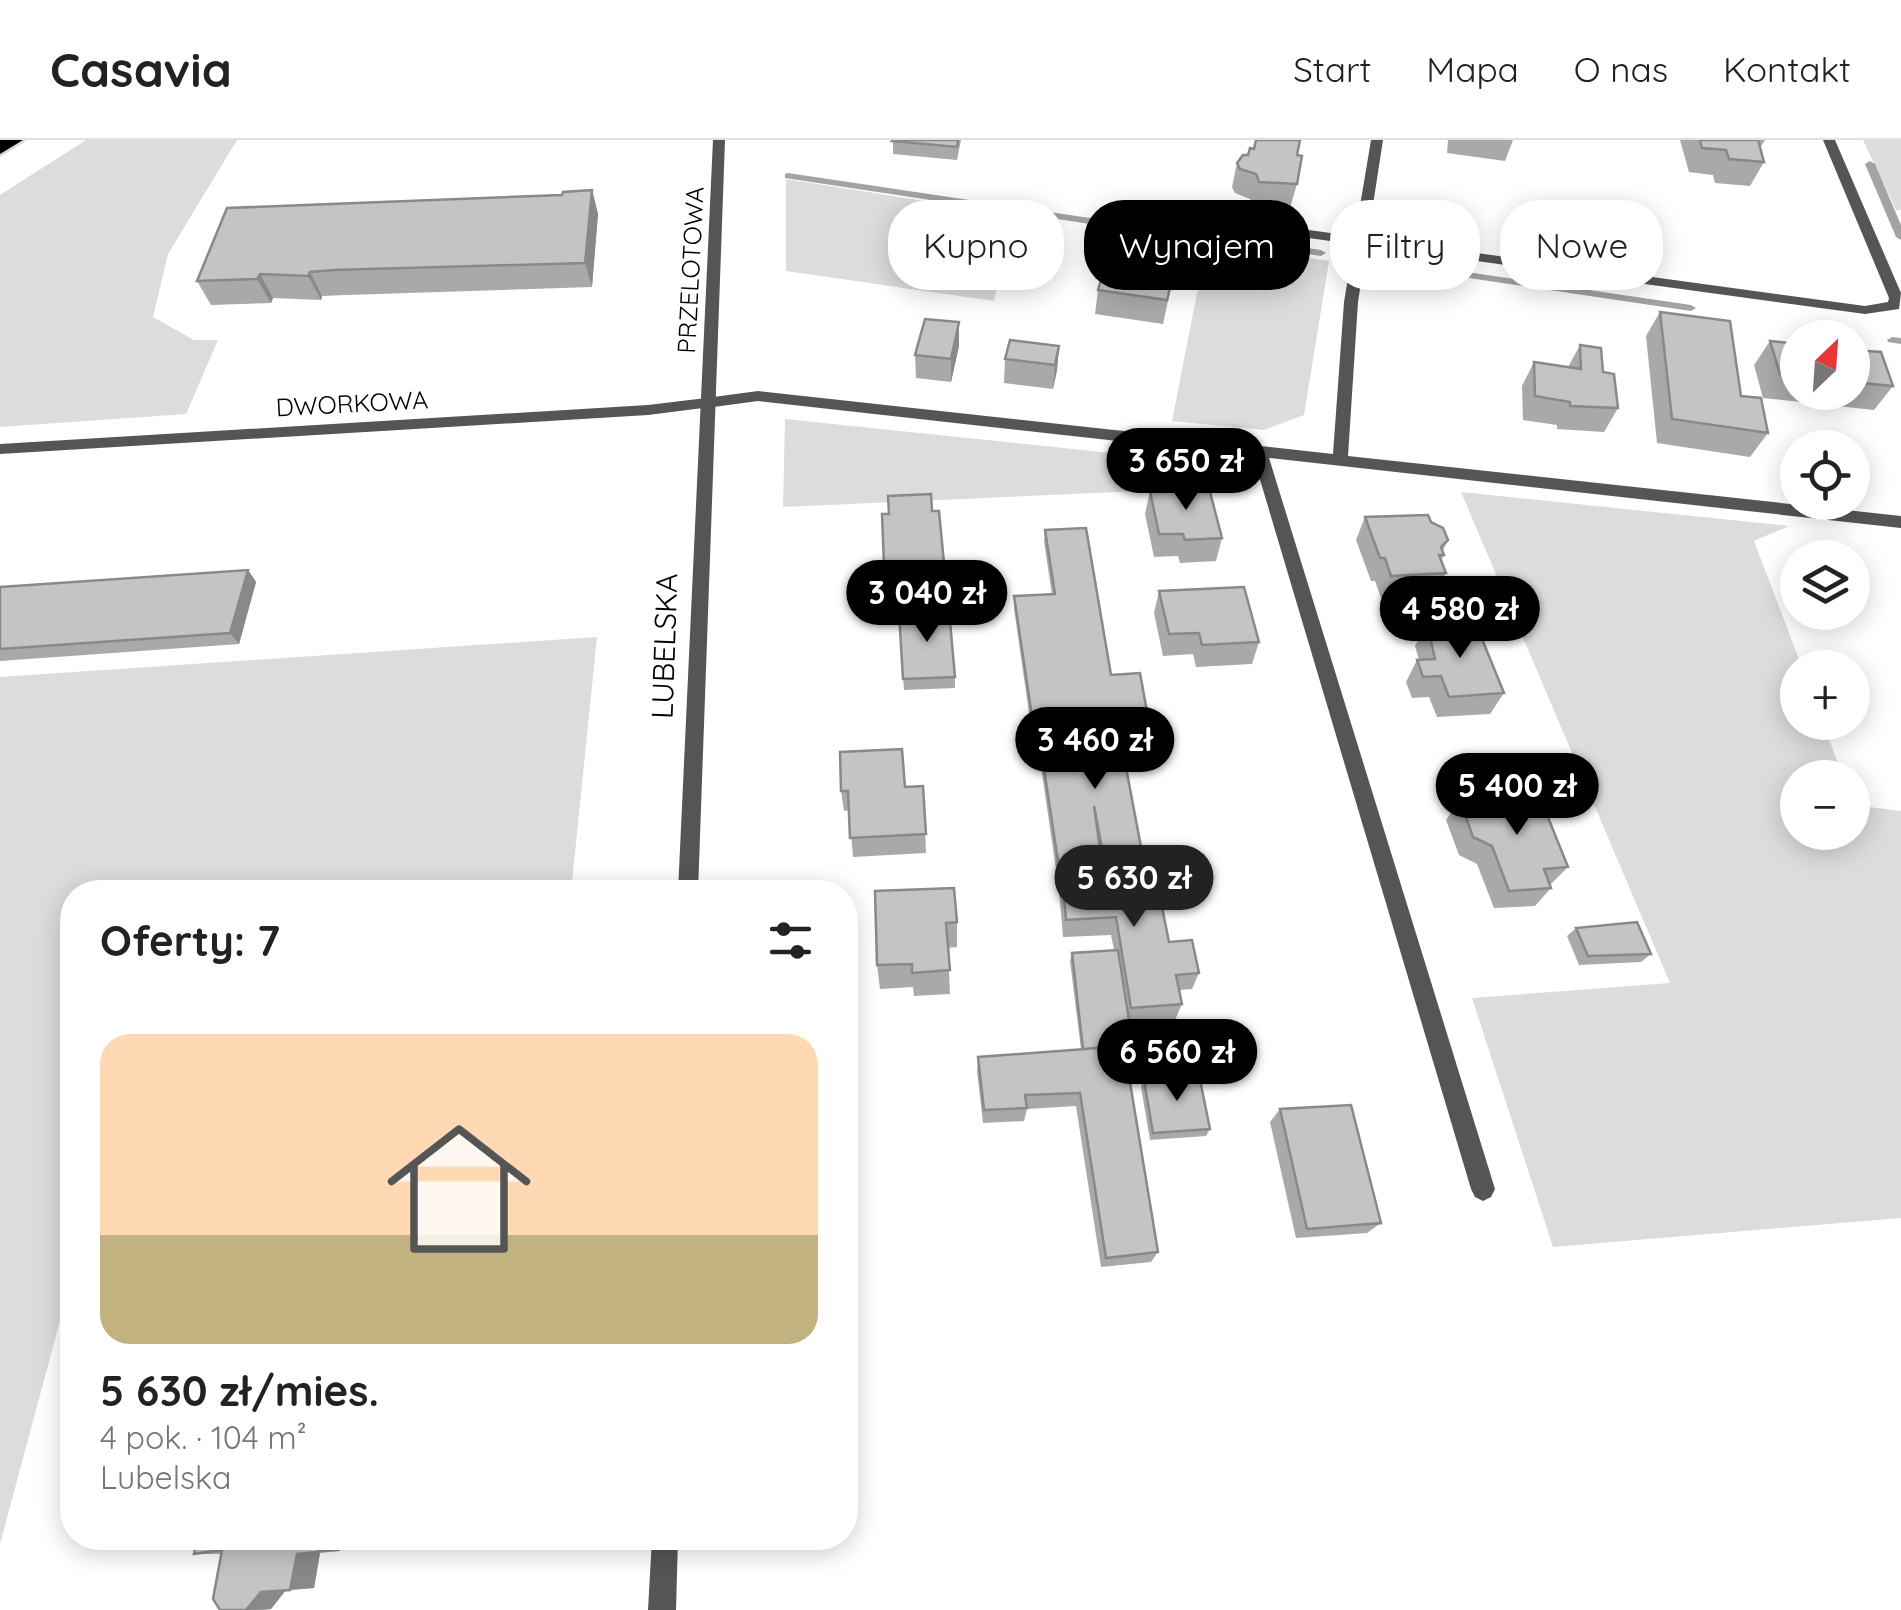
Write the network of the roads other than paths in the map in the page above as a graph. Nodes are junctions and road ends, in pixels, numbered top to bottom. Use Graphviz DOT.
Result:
graph roads {
  1 [pos="14,140"];
  2 [pos="719,140"];
  3 [pos="1377,140"];
  4 [pos="1829,140"];
  5 [pos="0,148"];
  6 [pos="1367,200"];
  7 [pos="1480,258"];
  8 [pos="1353,290"];
  9 [pos="1897,307"];
  10 [pos="706,403"];
  11 [pos="0,448"];
  12 [pos="1259,451"];
  13 [pos="1340,460"];
  14 [pos="1901,522"];
  15 [pos="688,880"];
  16 [pos="1483,1189"];
  17 [pos="664,1550"];
  18 [pos="662,1610"];
  1 -- 5 [label="highway"];
  2 -- 10 [label="street, PRZELOTOWA"];
  3 -- 6 [label="street"];
  4 -- 9 [label="street"];
  7 -- 9 [label="street"];
  8 -- 13 [label="street"];
  10 -- 11 [label="street, DWORKOWA"];
  10 -- 12 [label="street, DWORKOWA"];
  10 -- 15 [label="street, LUBELSKA"];
  12 -- 13 [label="street, DWORKOWA"];
  12 -- 16 [label="street"];
  13 -- 14 [label="street, DWORKOWA"];
  17 -- 18 [label="street"];
}
